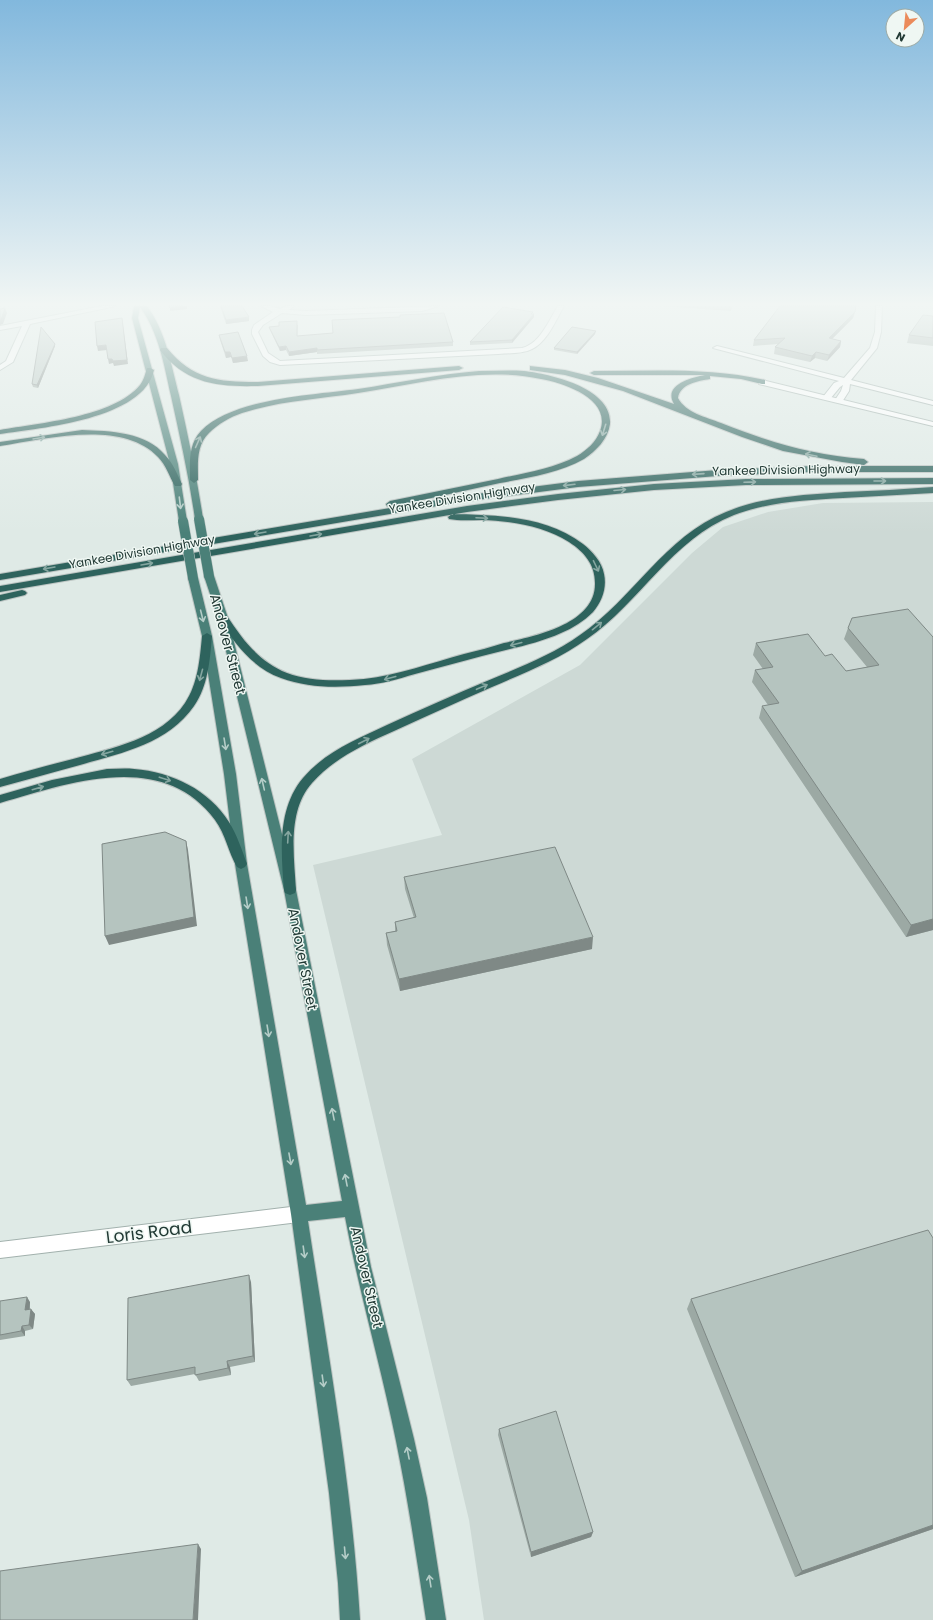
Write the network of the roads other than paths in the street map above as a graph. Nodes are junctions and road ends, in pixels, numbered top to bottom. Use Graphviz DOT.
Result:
graph roads {
  1 [pos="846,381"];
  2 [pos="146,382"];
  3 [pos="153,382"];
  4 [pos="171,382"];
  5 [pos="216,382"];
  6 [pos="289,382"];
  7 [pos="424,382"];
  8 [pos="560,382"];
  9 [pos="606,382"];
  10 [pos="691,382"];
  11 [pos="762,382"];
  12 [pos="845,382"];
  13 [pos="848,382"];
  14 [pos="827,397"];
  15 [pos="839,400"];
  16 [pos="933,402"];
  17 [pos="697,416"];
  18 [pos="933,424"];
  19 [pos="0,432"];
  20 [pos="0,444"];
  21 [pos="933,465"];
  22 [pos="933,468"];
  23 [pos="194,480"];
  24 [pos="933,481"];
  25 [pos="178,484"];
  26 [pos="933,490"];
  27 [pos="360,528"];
  28 [pos="278,530"];
  29 [pos="108,571"];
  30 [pos="0,576"];
  31 [pos="0,589"];
  32 [pos="0,598"];
  33 [pos="223,618"];
  34 [pos="207,636"];
  35 [pos="0,783"];
  36 [pos="0,799"];
  37 [pos="241,864"];
  38 [pos="290,890"];
  39 [pos="352,1208"];
  40 [pos="299,1214"];
  41 [pos="0,1250"];
  42 [pos="350,1620"];
  43 [pos="436,1620"];
  1 -- 15 [label="street"];
  2 -- 19 [label="highway"];
  3 -- 25 [label="highway, Andover Street"];
  4 -- 23 [label="highway, Andover Street"];
  5 -- 6 [label="highway"];
  23 -- 7 [label="highway, one-way"];
  8 -- 28 [label="highway, one-way"];
  9 -- 17 [label="highway"];
  10 -- 17 [label="highway"];
  11 -- 14 [label="street"];
  12 -- 14 [label="street"];
  13 -- 16 [label="street"];
  14 -- 15 [label="street"];
  15 -- 18 [label="street"];
  21 -- 17 [label="highway, one-way"];
  20 -- 25 [label="highway, one-way"];
  22 -- 28 [label="highway, Yankee Division Highway, one-way"];
  23 -- 33 [label="highway, Andover Street, bridge"];
  27 -- 24 [label="highway, Yankee Division Highway, one-way"];
  25 -- 34 [label="highway, Andover Street, one-way, bridge"];
  38 -- 26 [label="highway, one-way"];
  29 -- 27 [label="highway, Yankee Division Highway, one-way"];
  27 -- 33 [label="highway, one-way"];
  28 -- 30 [label="highway, Yankee Division Highway, one-way"];
  29 -- 31 [label="highway, Yankee Division Highway"];
  29 -- 32 [label="highway"];
  38 -- 33 [label="highway, Andover Street, one-way"];
  34 -- 35 [label="highway, one-way"];
  34 -- 37 [label="highway, Andover Street, one-way"];
  36 -- 37 [label="highway, one-way"];
  37 -- 40 [label="highway, Andover Street, one-way"];
  39 -- 38 [label="highway, Andover Street, one-way"];
  39 -- 40 [label="highway"];
  43 -- 39 [label="highway, Andover Street, one-way"];
  40 -- 41 [label="street, Loris Road"];
  40 -- 42 [label="highway, Andover Street, one-way"];
}
